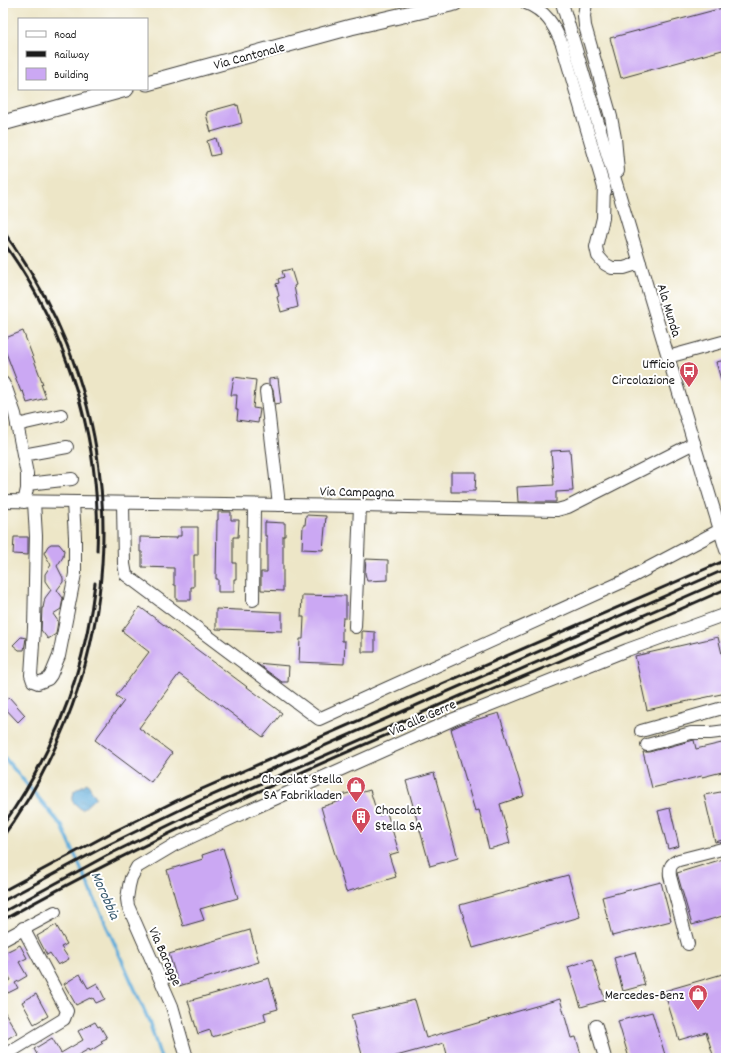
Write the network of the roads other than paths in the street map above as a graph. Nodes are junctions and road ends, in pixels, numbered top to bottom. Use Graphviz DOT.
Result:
graph roads {
  1 [pos="422,3"];
  2 [pos="455,3"];
  3 [pos="526,3"];
  4 [pos="562,3"];
  5 [pos="586,3"];
  6 [pos="351,27"];
  7 [pos="148,83"];
  8 [pos="122,90"];
  9 [pos="3,123"];
  10 [pos="604,143"];
  11 [pos="604,191"];
  12 [pos="620,192"];
  13 [pos="640,263"];
  14 [pos="726,341"];
  15 [pos="668,357"];
  16 [pos="4,389"];
  17 [pos="266,391"];
  18 [pos="60,415"];
  19 [pos="17,425"];
  20 [pos="694,443"];
  21 [pos="67,447"];
  22 [pos="23,455"];
  23 [pos="72,479"];
  24 [pos="27,484"];
  25 [pos="3,501"];
  26 [pos="29,502"];
  27 [pos="73,502"];
  28 [pos="123,503"];
  29 [pos="254,504"];
  30 [pos="279,505"];
  31 [pos="360,506"];
  32 [pos="720,530"];
  33 [pos="726,550"];
  34 [pos="253,600"];
  35 [pos="726,614"];
  36 [pos="355,627"];
  37 [pos="726,707"];
  38 [pos="641,731"];
  39 [pos="726,731"];
  40 [pos="647,745"];
  41 [pos="726,848"];
  42 [pos="137,867"];
  43 [pos="55,912"];
  44 [pos="23,928"];
  45 [pos="3,940"];
  46 [pos="688,944"];
  47 [pos="596,1026"];
  48 [pos="3,1056"];
  49 [pos="187,1058"];
  50 [pos="606,1058"];
  1 -- 6 [label="main road, Via Cantonale"];
  2 -- 6 [label="main road, Via Cantonale"];
  3 -- 11 [label="street, Ala Munda"];
  4 -- 10 [label="street, Ala Munda"];
  5 -- 12 [label="street, Ala Munda"];
  6 -- 7 [label="main road, Via Cantonale"];
  8 -- 9 [label="main road"];
  10 -- 11 [label="street, Ala Munda"];
  10 -- 12 [label="street, Ala Munda"];
  11 -- 13 [label="street, Ala Munda"];
  12 -- 13 [label="street, Ala Munda"];
  13 -- 15 [label="street, Ala Munda"];
  14 -- 15 [label="street"];
  15 -- 20 [label="street, Ala Munda"];
  16 -- 19 [label="street"];
  17 -- 30 [label="street"];
  18 -- 19 [label="street"];
  19 -- 22 [label="street"];
  20 -- 31 [label="street, Via Campagna"];
  20 -- 32 [label="street, Ala Munda"];
  21 -- 22 [label="street"];
  22 -- 24 [label="street"];
  23 -- 24 [label="street"];
  24 -- 26 [label="street"];
  25 -- 26 [label="street, Via Campagna"];
  26 -- 27 [label="street, Via Campagna"];
  26 -- 27 [label="street"];
  27 -- 28 [label="street, Via Campagna"];
  28 -- 29 [label="street, Via Campagna"];
  28 -- 32 [label="street"];
  29 -- 30 [label="street, Via Campagna"];
  29 -- 34 [label="street"];
  30 -- 31 [label="street, Via Campagna"];
  31 -- 36 [label="street"];
  32 -- 33 [label="street, Ala Munda"];
  35 -- 42 [label="street, Via alle Gerre"];
  37 -- 38 [label="street"];
  39 -- 40 [label="street"];
  41 -- 46 [label="street"];
  42 -- 49 [label="street, Via Baragge"];
  43 -- 44 [label="street"];
  44 -- 45 [label="street"];
  44 -- 48 [label="street"];
  47 -- 50 [label="street"];
}
